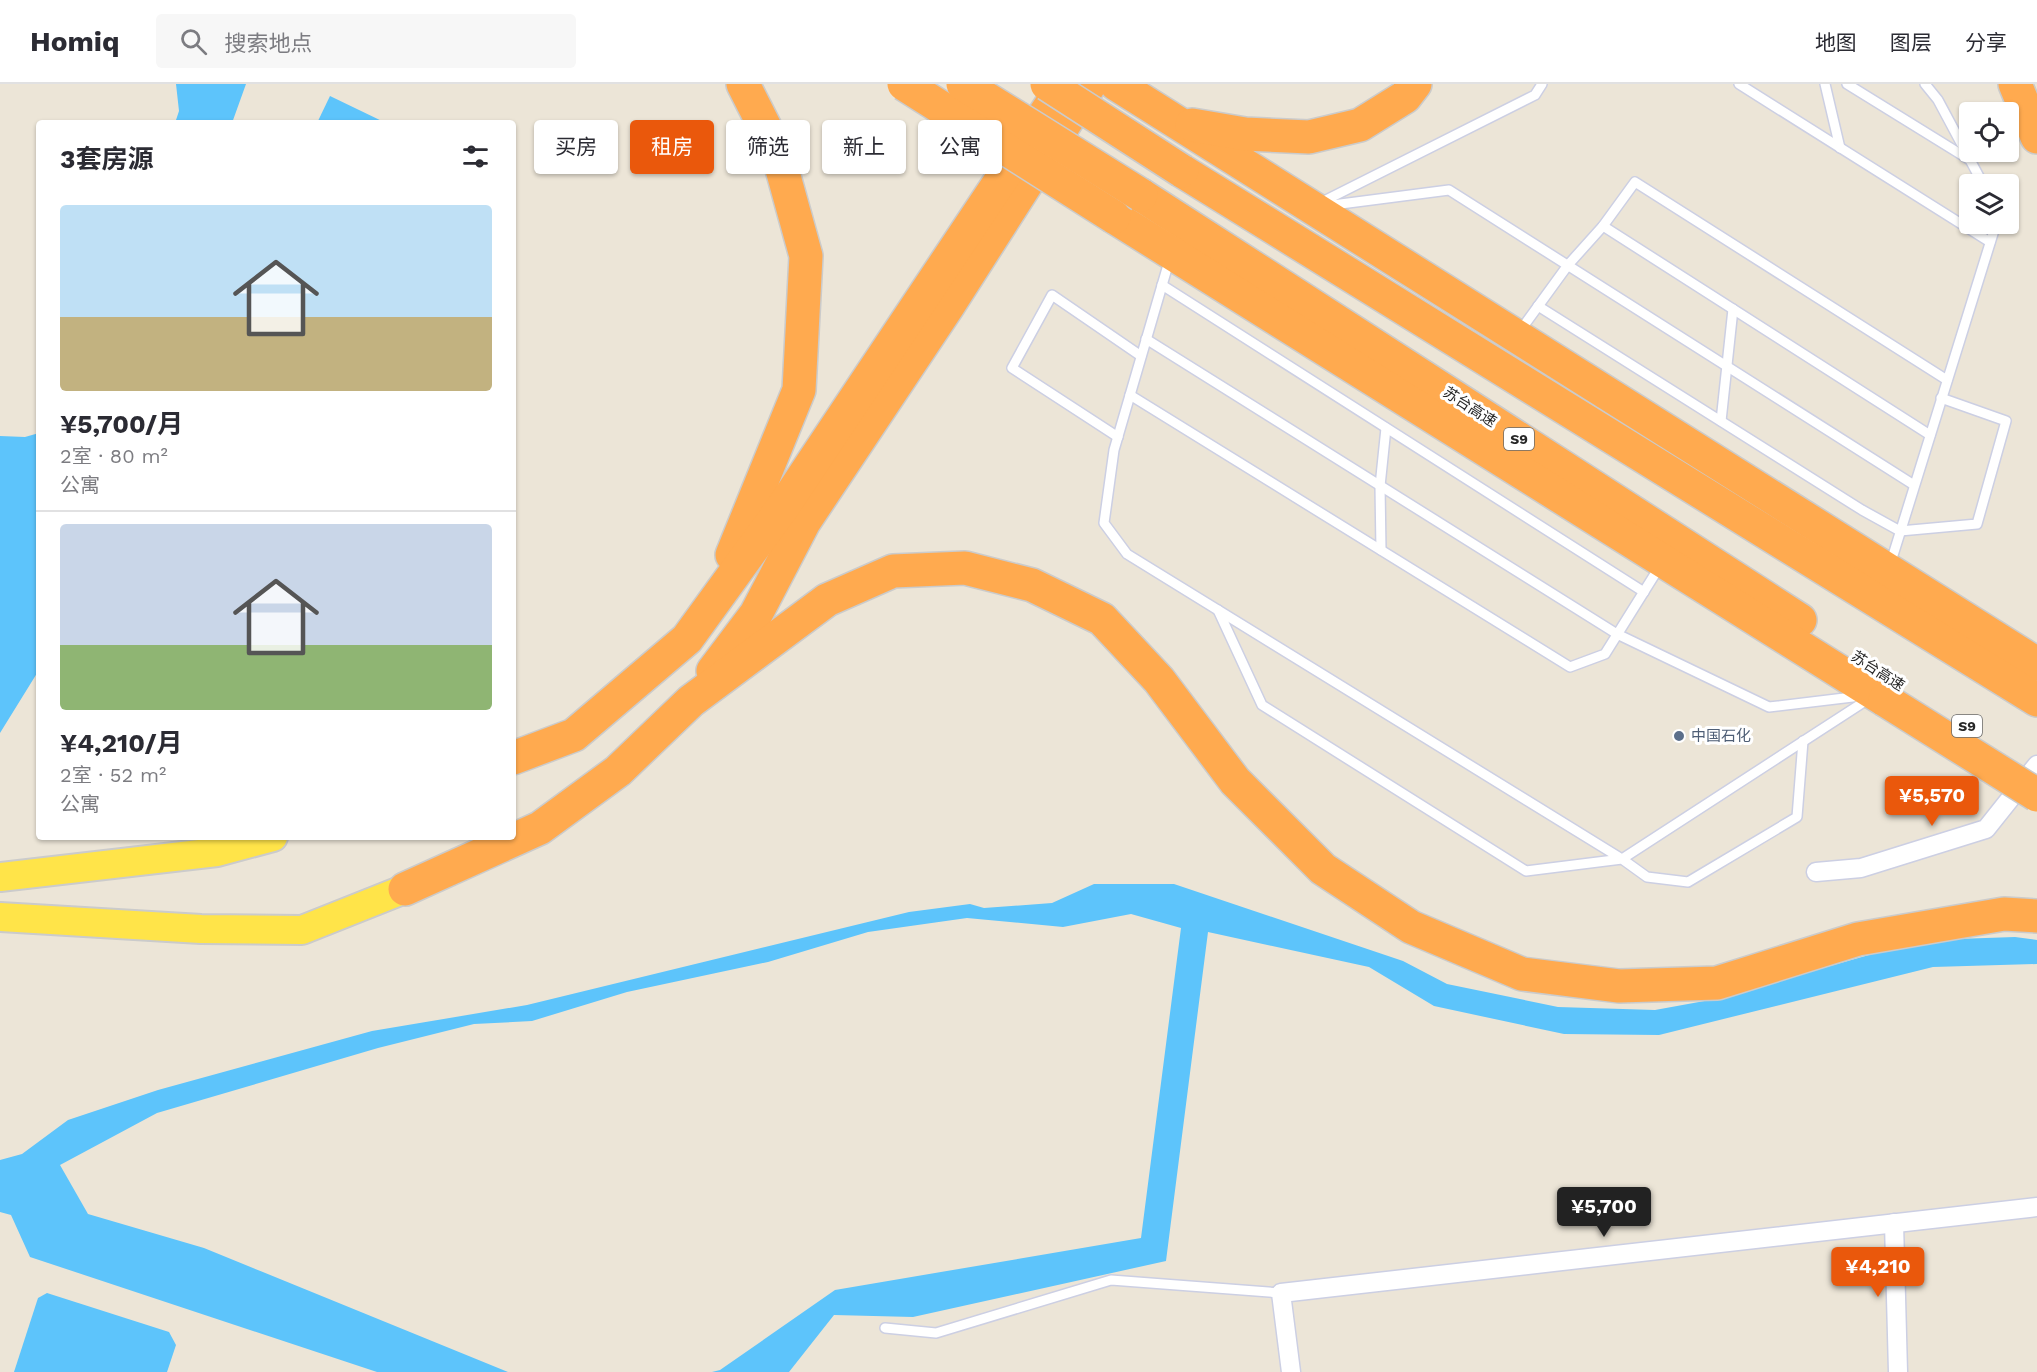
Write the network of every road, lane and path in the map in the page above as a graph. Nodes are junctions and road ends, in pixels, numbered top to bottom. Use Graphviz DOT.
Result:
graph roads {
  1 [pos="743,84"];
  2 [pos="904,84"];
  3 [pos="963,84"];
  4 [pos="1047,84"];
  5 [pos="1065,84"];
  6 [pos="1090,84"];
  7 [pos="1116,84"];
  8 [pos="1415,84"];
  9 [pos="1542,84"];
  10 [pos="1739,84"];
  11 [pos="1826,84"];
  12 [pos="1847,84"];
  13 [pos="1925,84"];
  14 [pos="2015,84"];
  15 [pos="2026,84"];
  16 [pos="2037,106"];
  17 [pos="1178,122"];
  18 [pos="2037,137"];
  19 [pos="1959,139"];
  20 [pos="1840,148"];
  21 [pos="1959,153"];
  22 [pos="1311,207"];
  23 [pos="1603,226"];
  24 [pos="1993,234"];
  25 [pos="1990,242"];
  26 [pos="1171,253"];
  27 [pos="1568,265"];
  28 [pos="1162,285"];
  29 [pos="1538,306"];
  30 [pos="1733,309"];
  31 [pos="1516,336"];
  32 [pos="1146,339"];
  33 [pos="1141,356"];
  34 [pos="1727,366"];
  35 [pos="1947,380"];
  36 [pos="1130,395"];
  37 [pos="1941,398"];
  38 [pos="1720,421"];
  39 [pos="1386,428"];
  40 [pos="1930,435"];
  41 [pos="1118,437"];
  42 [pos="1914,485"];
  43 [pos="1380,486"];
  44 [pos="1900,531"];
  45 [pos="1381,550"];
  46 [pos="1664,561"];
  47 [pos="1888,570"];
  48 [pos="1644,592"];
  49 [pos="709,609"];
  50 [pos="1218,610"];
  51 [pos="1935,618"];
  52 [pos="1617,634"];
  53 [pos="2037,664"];
  54 [pos="1886,692"];
  55 [pos="2037,700"];
  56 [pos="691,701"];
  57 [pos="1803,741"];
  58 [pos="516,757"];
  59 [pos="2037,765"];
  60 [pos="2037,769"];
  61 [pos="2037,795"];
  62 [pos="516,839"];
  63 [pos="262,840"];
  64 [pos="513,840"];
  65 [pos="1622,859"];
  66 [pos="1816,872"];
  67 [pos="0,877"];
  68 [pos="405,889"];
  69 [pos="2037,916"];
  70 [pos="0,917"];
  71 [pos="2037,1206"];
  72 [pos="1894,1223"];
  73 [pos="1281,1293"];
  74 [pos="885,1328"];
  75 [pos="1291,1372"];
  76 [pos="1898,1372"];
  1 -- 49 [label="highway"];
  2 -- 26 [label="highway, bridge"];
  3 -- 54 [label="highway, 苏台高速 / S9, bridge"];
  4 -- 51 [label="highway, bridge"];
  5 -- 49 [label="highway"];
  6 -- 56 [label="highway"];
  7 -- 17 [label="highway"];
  8 -- 17 [label="highway"];
  9 -- 22 [label="lane"];
  10 -- 20 [label="lane"];
  11 -- 20 [label="lane"];
  12 -- 21 [label="lane"];
  13 -- 19 [label="lane"];
  14 -- 18 [label="highway"];
  15 -- 16 [label="street"];
  17 -- 22 [label="highway"];
  20 -- 25 [label="lane"];
  22 -- 27 [label="lane"];
  22 -- 31 [label="highway"];
  23 -- 27 [label="lane"];
  23 -- 30 [label="lane"];
  23 -- 35 [label="lane"];
  24 -- 25 [label="lane"];
  25 -- 35 [label="lane"];
  26 -- 28 [label="lane"];
  26 -- 46 [label="highway"];
  27 -- 29 [label="lane"];
  27 -- 34 [label="lane"];
  28 -- 32 [label="lane"];
  28 -- 39 [label="lane"];
  29 -- 31 [label="lane"];
  29 -- 38 [label="lane"];
  30 -- 34 [label="lane"];
  30 -- 40 [label="lane"];
  31 -- 47 [label="highway"];
  32 -- 33 [label="lane"];
  32 -- 43 [label="lane"];
  33 -- 36 [label="lane"];
  33 -- 41 [label="lane"];
  34 -- 38 [label="lane"];
  34 -- 42 [label="lane"];
  35 -- 37 [label="lane"];
  36 -- 41 [label="lane"];
  36 -- 45 [label="lane"];
  37 -- 40 [label="lane"];
  37 -- 44 [label="lane"];
  38 -- 44 [label="lane"];
  39 -- 43 [label="lane"];
  39 -- 48 [label="lane"];
  40 -- 42 [label="lane"];
  41 -- 50 [label="lane"];
  42 -- 44 [label="lane"];
  43 -- 45 [label="lane"];
  43 -- 52 [label="lane"];
  44 -- 47 [label="lane"];
  45 -- 52 [label="lane"];
  46 -- 48 [label="lane"];
  46 -- 54 [label="highway"];
  47 -- 51 [label="highway"];
  48 -- 52 [label="lane"];
  49 -- 58 [label="highway"];
  50 -- 65 [label="lane"];
  50 -- 65 [label="lane"];
  51 -- 53 [label="highway"];
  51 -- 55 [label="highway"];
  52 -- 54 [label="lane"];
  54 -- 57 [label="lane"];
  54 -- 60 [label="highway, 苏台高速 / S9"];
  54 -- 61 [label="highway, bridge"];
  56 -- 62 [label="highway"];
  56 -- 69 [label="highway"];
  57 -- 65 [label="lane"];
  57 -- 65 [label="lane"];
  59 -- 66 [label="street"];
  63 -- 67 [label="main road"];
  64 -- 68 [label="highway"];
  68 -- 70 [label="main road"];
  71 -- 72 [label="street"];
  72 -- 73 [label="street"];
  72 -- 76 [label="street"];
  73 -- 74 [label="lane"];
  73 -- 75 [label="street"];
}
